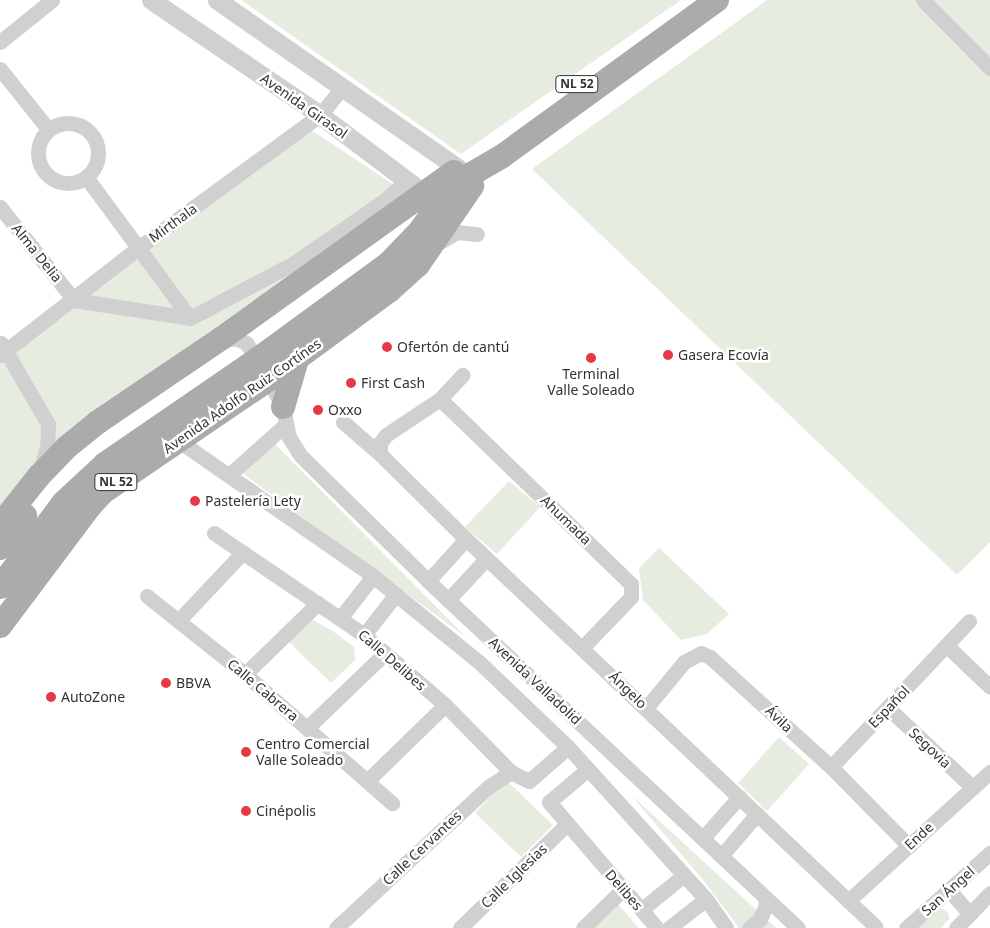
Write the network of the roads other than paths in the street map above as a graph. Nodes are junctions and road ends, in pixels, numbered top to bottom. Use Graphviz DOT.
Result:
graph roads {
  1 [pos="52,0"];
  2 [pos="151,0"];
  3 [pos="217,0"];
  4 [pos="695,0"];
  5 [pos="717,0"];
  6 [pos="923,0"];
  7 [pos="0,42"];
  8 [pos="990,68"];
  9 [pos="0,69"];
  10 [pos="342,88"];
  11 [pos="320,115"];
  12 [pos="48,129"];
  13 [pos="490,156"];
  14 [pos="86,177"];
  15 [pos="446,189"];
  16 [pos="0,207"];
  17 [pos="477,234"];
  18 [pos="138,248"];
  19 [pos="426,254"];
  20 [pos="74,300"];
  21 [pos="190,318"];
  22 [pos="230,338"];
  23 [pos="2,349"];
  24 [pos="298,356"];
  25 [pos="264,369"];
  26 [pos="462,375"];
  27 [pos="440,399"];
  28 [pos="284,416"];
  29 [pos="342,422"];
  30 [pos="48,424"];
  31 [pos="178,441"];
  32 [pos="62,452"];
  33 [pos="380,454"];
  34 [pos="229,475"];
  35 [pos="39,476"];
  36 [pos="0,524"];
  37 [pos="214,533"];
  38 [pos="0,535"];
  39 [pos="466,539"];
  40 [pos="0,548"];
  41 [pos="243,552"];
  42 [pos="486,558"];
  43 [pos="373,576"];
  44 [pos="428,581"];
  45 [pos="0,587"];
  46 [pos="396,594"];
  47 [pos="147,596"];
  48 [pos="448,600"];
  49 [pos="318,603"];
  50 [pos="341,617"];
  51 [pos="179,620"];
  52 [pos="969,621"];
  53 [pos="0,626"];
  54 [pos="364,635"];
  55 [pos="947,646"];
  56 [pos="582,648"];
  57 [pos="384,654"];
  58 [pos="245,674"];
  59 [pos="990,687"];
  60 [pos="445,705"];
  61 [pos="646,708"];
  62 [pos="888,708"];
  63 [pos="308,727"];
  64 [pos="568,747"];
  65 [pos="830,767"];
  66 [pos="588,769"];
  67 [pos="512,772"];
  68 [pos="990,772"];
  69 [pos="368,780"];
  70 [pos="972,787"];
  71 [pos="739,797"];
  72 [pos="392,803"];
  73 [pos="757,814"];
  74 [pos="567,824"];
  75 [pos="703,838"];
  76 [pos="909,846"];
  77 [pos="990,853"];
  78 [pos="722,855"];
  79 [pos="684,875"];
  80 [pos="624,888"];
  81 [pos="949,890"];
  82 [pos="990,893"];
  83 [pos="765,897"];
  84 [pos="706,899"];
  85 [pos="848,901"];
  86 [pos="642,909"];
  87 [pos="970,914"];
  88 [pos="876,927"];
  89 [pos="336,928"];
  90 [pos="460,928"];
  91 [pos="583,928"];
  92 [pos="657,928"];
  93 [pos="669,928"];
  94 [pos="727,928"];
  95 [pos="748,928"];
  96 [pos="798,928"];
  97 [pos="906,928"];
  98 [pos="956,928"];
  1 -- 7 [label="street"];
  2 -- 11 [label="street, Avenida Girasol"];
  3 -- 10 [label="street"];
  4 -- 13 [label="main road, Avenida Adolfo Ruiz Cortínes / NL 52"];
  5 -- 13 [label="main road"];
  6 -- 8 [label="street"];
  9 -- 12 [label="street"];
  10 -- 11 [label="street, Mirthala"];
  10 -- 15 [label="street"];
  11 -- 15 [label="street, Avenida Girasol"];
  11 -- 18 [label="street, Mirthala"];
  12 -- 14 [label="street"];
  12 -- 14 [label="street"];
  13 -- 15 [label="main road, Avenida Adolfo Ruiz Cortínes / NL 52"];
  14 -- 18 [label="street"];
  15 -- 19 [label="main road, Avenida Adolfo Ruiz Cortínes / NL 52"];
  15 -- 21 [label="street"];
  15 -- 22 [label="main road, Avenida Adolfo Ruiz Cortínes / NL 52"];
  15 -- 25 [label="main road"];
  16 -- 20 [label="street, Alma Delia"];
  17 -- 19 [label="street"];
  18 -- 20 [label="street, Mirthala"];
  18 -- 21 [label="street"];
  19 -- 24 [label="main road, Avenida Adolfo Ruiz Cortínes / NL 52"];
  20 -- 21 [label="street"];
  20 -- 23 [label="street, Mirthala"];
  22 -- 25 [label="street, Avenida Valladolid"];
  22 -- 32 [label="main road, Avenida Adolfo Ruiz Cortínes / NL 52"];
  22 -- 38 [label="main road"];
  22 -- 40 [label="main road"];
  23 -- 30 [label="street"];
  24 -- 25 [label="main road, Avenida Adolfo Ruiz Cortínes / NL 52"];
  24 -- 28 [label="main road"];
  25 -- 28 [label="street, Avenida Valladolid"];
  25 -- 31 [label="main road, Avenida Adolfo Ruiz Cortínes / NL 52"];
  25 -- 45 [label="main road"];
  26 -- 27 [label="street"];
  27 -- 33 [label="street"];
  27 -- 56 [label="street, Ahumada"];
  28 -- 34 [label="street"];
  28 -- 44 [label="street, Avenida Valladolid"];
  29 -- 33 [label="street, Ángelo"];
  30 -- 32 [label="street"];
  30 -- 35 [label="street"];
  31 -- 34 [label="street, Avenida Valladolid"];
  31 -- 53 [label="main road, Avenida Adolfo Ruiz Cortínes / NL 52"];
  32 -- 35 [label="main road, Avenida Adolfo Ruiz Cortínes / NL 52"];
  33 -- 39 [label="street, Ángelo"];
  34 -- 43 [label="street, Avenida Valladolid"];
  35 -- 36 [label="main road, Avenida Adolfo Ruiz Cortínes / NL 52"];
  37 -- 41 [label="street, Calle Delibes"];
  39 -- 42 [label="street, Ángelo"];
  39 -- 44 [label="street"];
  41 -- 49 [label="street, Calle Delibes"];
  41 -- 51 [label="street"];
  42 -- 48 [label="street"];
  42 -- 56 [label="street, Ángelo"];
  43 -- 46 [label="street, Avenida Valladolid"];
  43 -- 50 [label="street"];
  44 -- 48 [label="street, Avenida Valladolid"];
  46 -- 54 [label="street"];
  46 -- 64 [label="street, Avenida Valladolid"];
  47 -- 51 [label="street, Calle Cabrera"];
  48 -- 75 [label="street, Avenida Valladolid"];
  49 -- 50 [label="street, Calle Delibes"];
  49 -- 58 [label="street"];
  50 -- 54 [label="street, Calle Delibes"];
  51 -- 58 [label="street, Calle Cabrera"];
  52 -- 55 [label="street, Español"];
  54 -- 57 [label="street, Calle Delibes"];
  55 -- 59 [label="street"];
  55 -- 62 [label="street, Español"];
  56 -- 61 [label="street, Ángelo"];
  57 -- 60 [label="street, Calle Delibes"];
  57 -- 63 [label="street"];
  58 -- 63 [label="street, Calle Cabrera"];
  60 -- 67 [label="street, Calle Delibes"];
  60 -- 69 [label="street"];
  61 -- 65 [label="street, Ávila"];
  61 -- 71 [label="street, Ángelo"];
  62 -- 65 [label="street, Español"];
  62 -- 70 [label="street, Segovia"];
  63 -- 69 [label="street, Calle Cabrera"];
  64 -- 66 [label="street, Avenida Valladolid"];
  64 -- 67 [label="street, Calle Delibes"];
  65 -- 76 [label="street, Ávila"];
  66 -- 74 [label="street"];
  66 -- 79 [label="street, Avenida Valladolid"];
  67 -- 89 [label="street, Calle Cervantes"];
  68 -- 70 [label="street, Ende"];
  69 -- 72 [label="street, Calle Cabrera"];
  70 -- 76 [label="street, Ende"];
  71 -- 73 [label="street, Ángelo"];
  71 -- 75 [label="street"];
  73 -- 78 [label="street"];
  73 -- 85 [label="street, Ángelo"];
  74 -- 80 [label="street, Delibes"];
  74 -- 90 [label="street, Calle Iglesias"];
  75 -- 78 [label="street, Avenida Valladolid"];
  76 -- 85 [label="street, Ende"];
  77 -- 81 [label="street, San Ángel"];
  78 -- 83 [label="street, Avenida Valladolid"];
  79 -- 84 [label="street, Avenida Valladolid"];
  79 -- 86 [label="street"];
  80 -- 86 [label="street, Delibes"];
  80 -- 91 [label="street"];
  81 -- 87 [label="street"];
  81 -- 97 [label="street, San Ángel"];
  82 -- 87 [label="street"];
  83 -- 95 [label="street"];
  83 -- 96 [label="street, Avenida Valladolid"];
  84 -- 93 [label="street"];
  84 -- 94 [label="street, Avenida Valladolid"];
  85 -- 88 [label="street, Ángelo"];
  86 -- 92 [label="street, Delibes"];
  87 -- 98 [label="street"];
}
